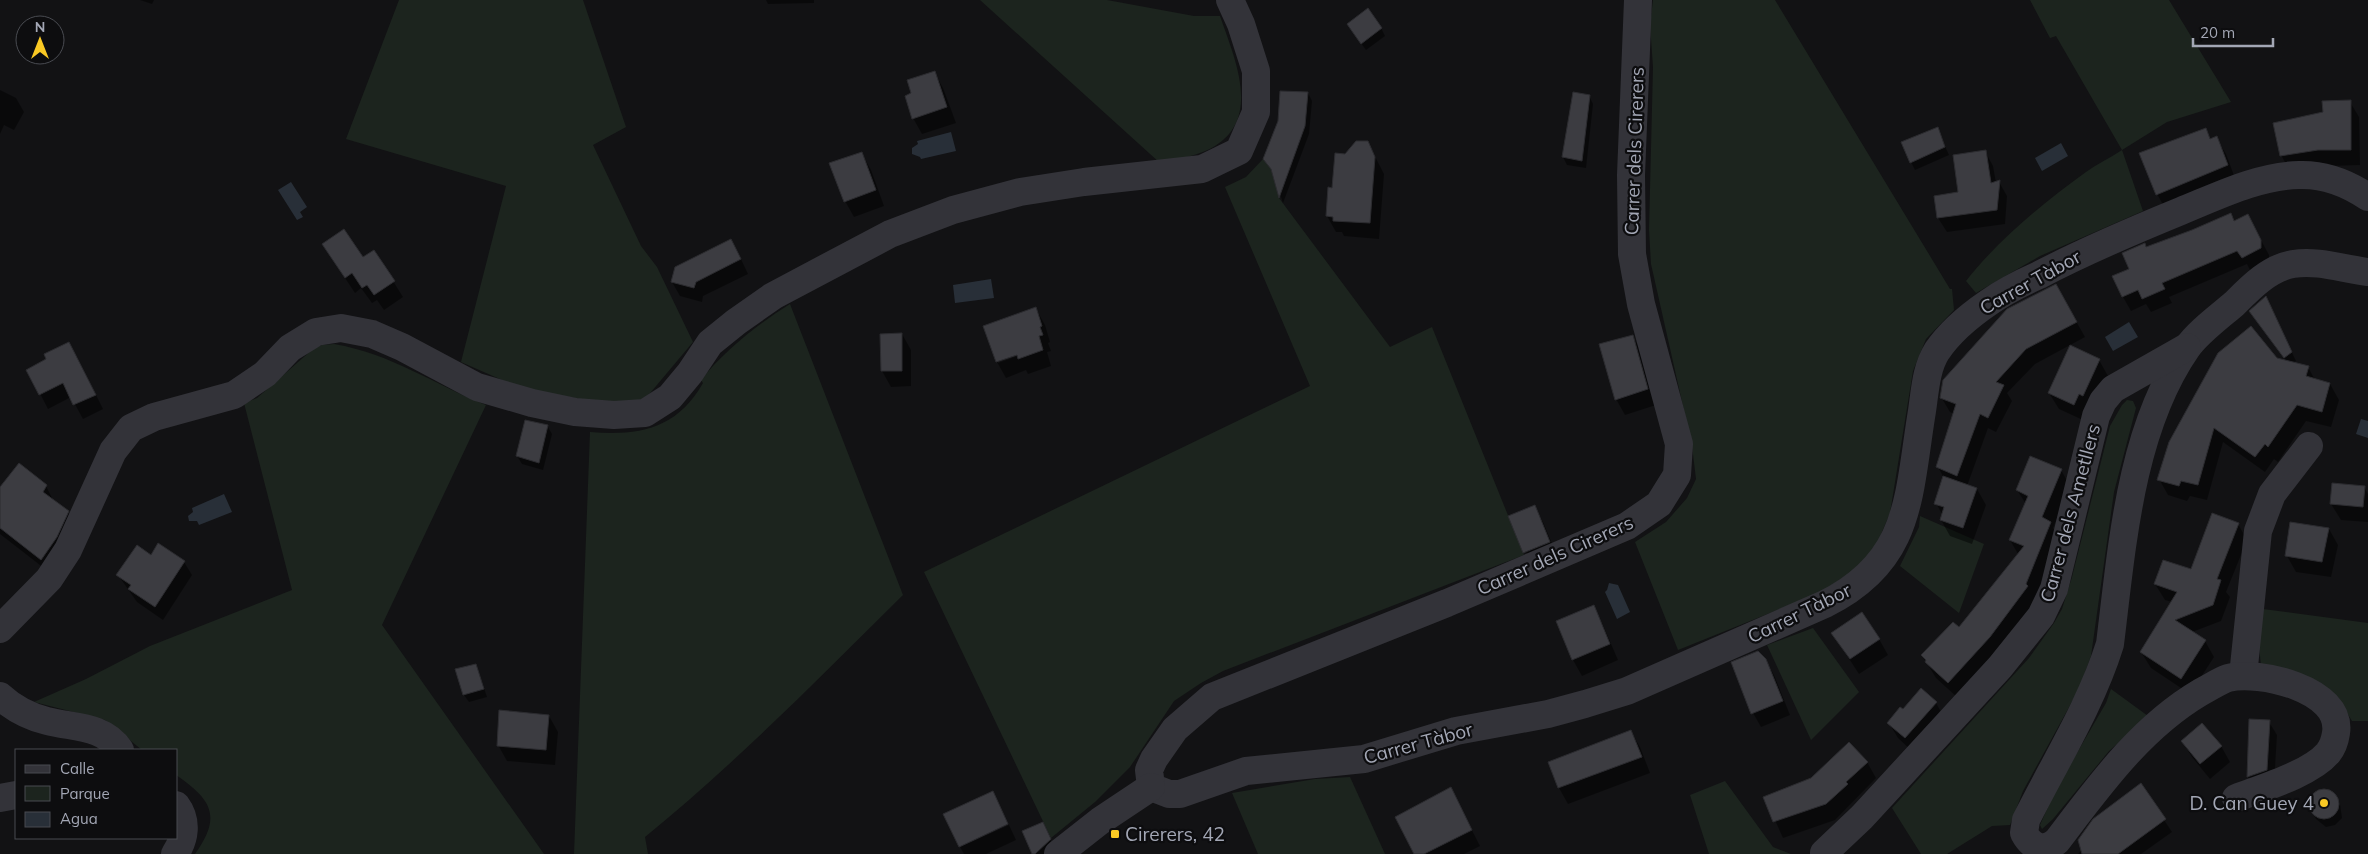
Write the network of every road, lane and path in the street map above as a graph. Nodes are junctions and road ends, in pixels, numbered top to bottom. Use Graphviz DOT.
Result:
graph roads {
  1 [pos="1230,0"];
  2 [pos="1638,0"];
  3 [pos="2368,197"];
  4 [pos="2368,272"];
  5 [pos="2187,347"];
  6 [pos="2309,446"];
  7 [pos="0,629"];
  8 [pos="2243,676"];
  9 [pos="0,696"];
  10 [pos="119,749"];
  11 [pos="1151,787"];
  12 [pos="15,796"];
  13 [pos="0,798"];
  14 [pos="2236,798"];
  15 [pos="178,809"];
  16 [pos="1824,853"];
  17 [pos="175,854"];
  18 [pos="1058,854"];
  1 -- 7 [label="street"];
  2 -- 11 [label="street, Carrer dels Cirerers"];
  3 -- 11 [label="street, Carrer Tàbor"];
  4 -- 5 [label="street"];
  5 -- 8 [label="street"];
  5 -- 16 [label="street, Carrer dels Ametllers"];
  6 -- 8 [label="street"];
  8 -- 14 [label="street"];
  9 -- 10 [label="street"];
  11 -- 18 [label="street"];
  12 -- 13 [label="street"];
  15 -- 17 [label="street"];
}
